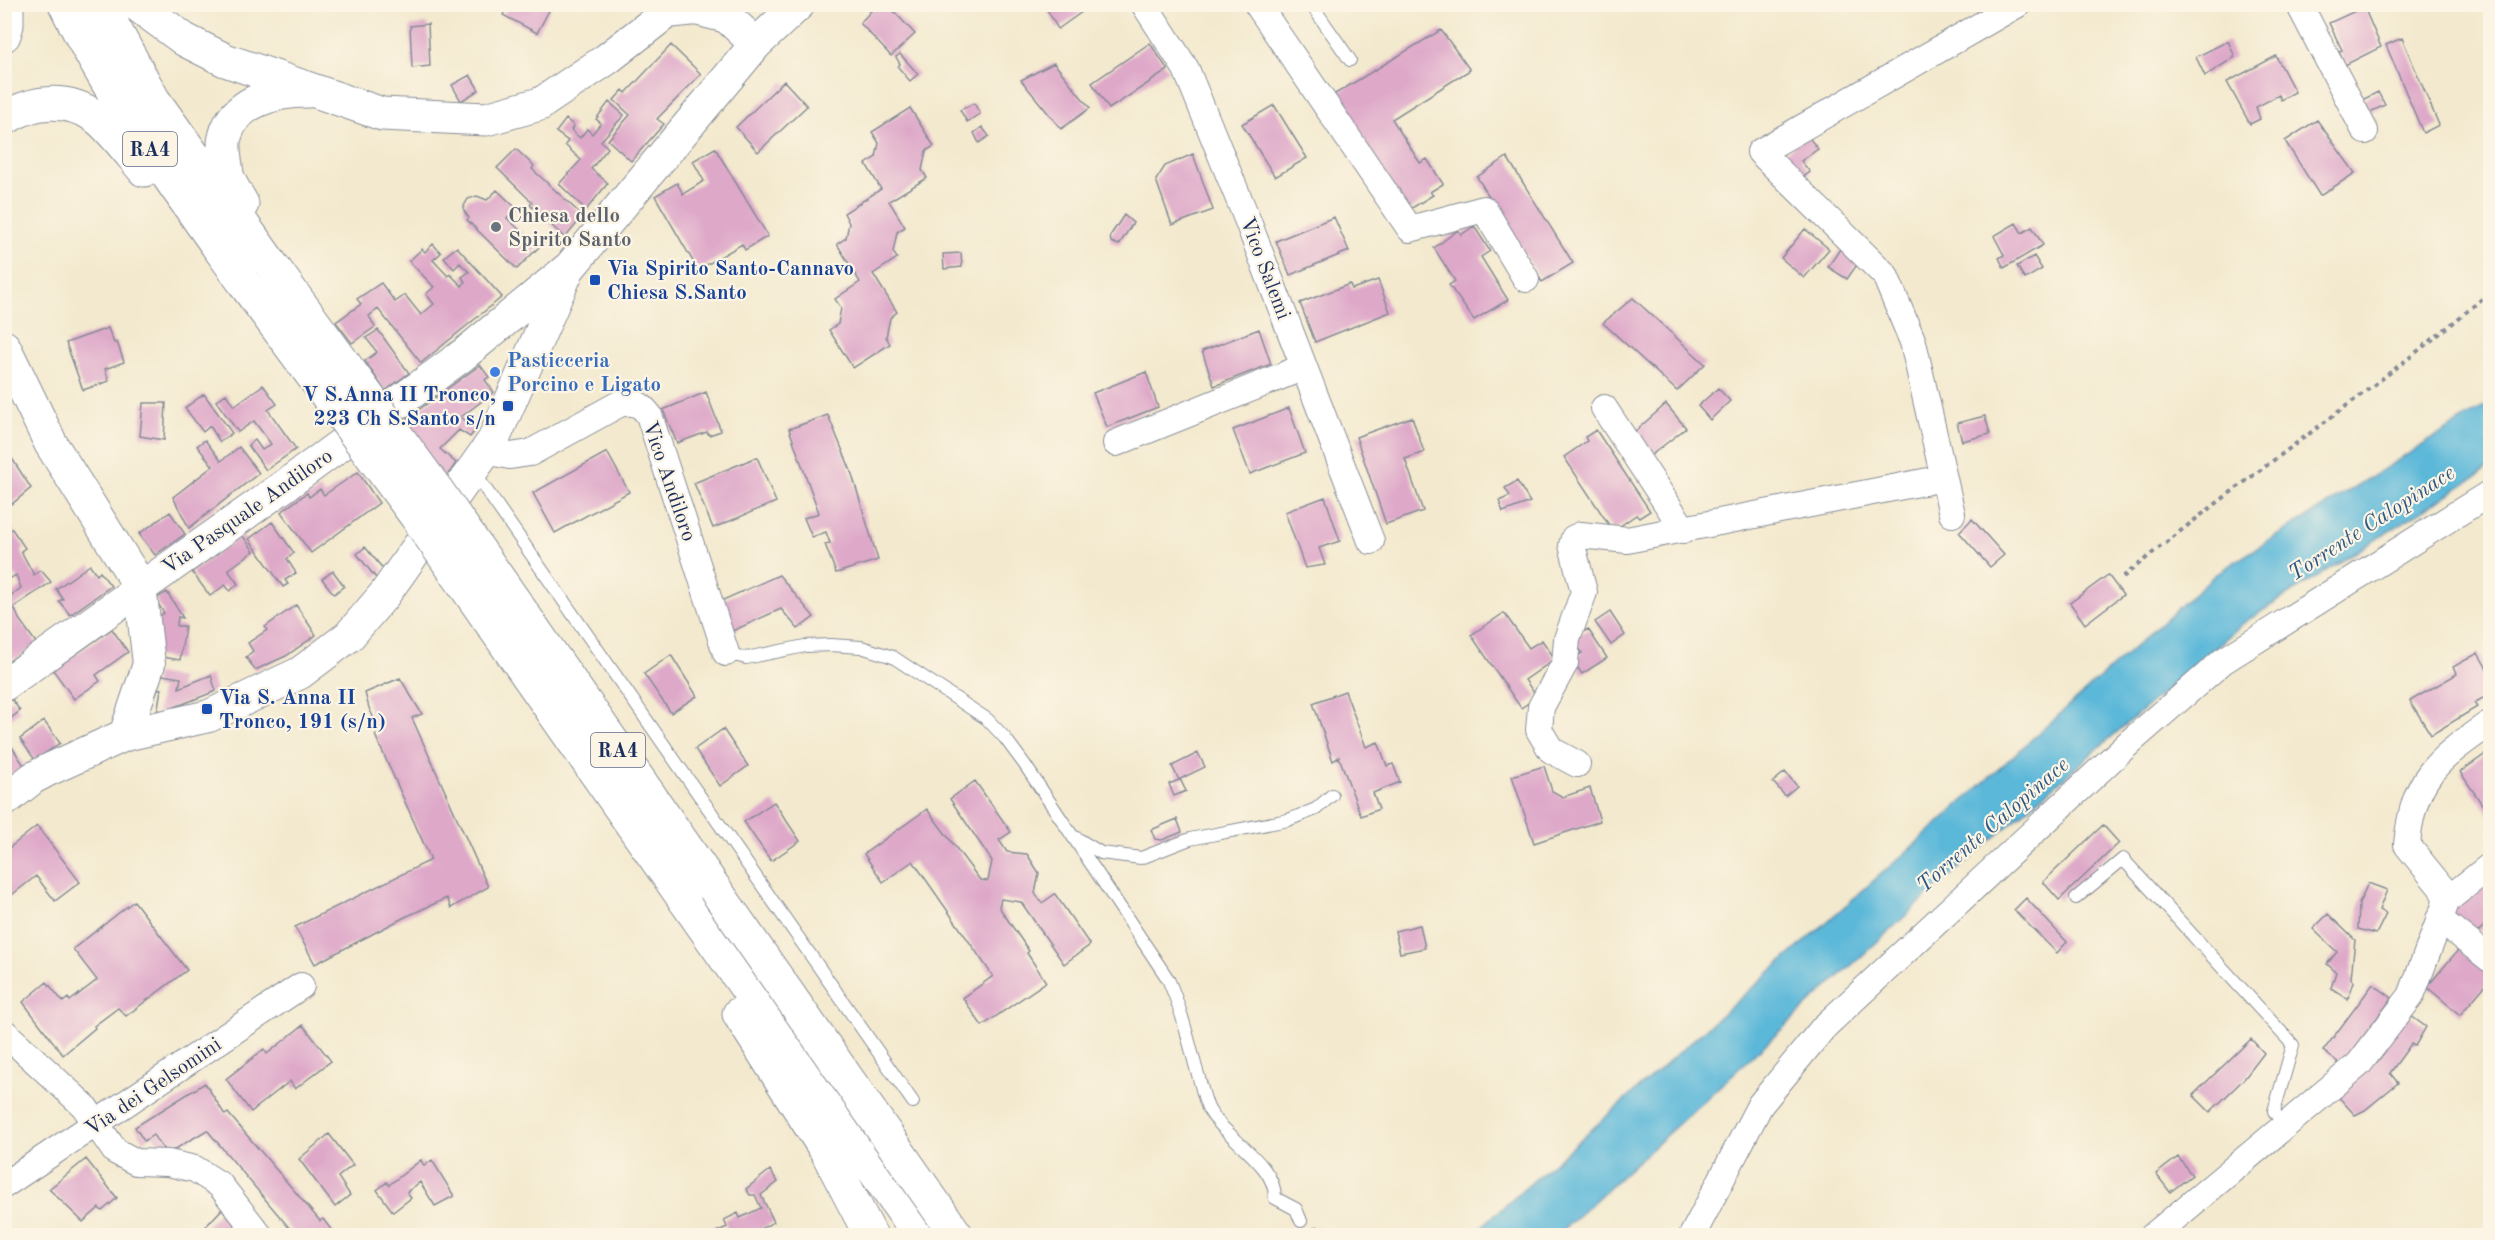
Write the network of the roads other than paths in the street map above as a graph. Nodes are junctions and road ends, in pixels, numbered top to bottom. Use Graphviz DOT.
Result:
graph roads {
  1 [pos="7,4"];
  2 [pos="65,4"];
  3 [pos="101,4"];
  4 [pos="136,4"];
  5 [pos="799,4"];
  6 [pos="1144,4"];
  7 [pos="1257,4"];
  8 [pos="1311,4"];
  9 [pos="2018,4"];
  10 [pos="2300,4"];
  11 [pos="4,35"];
  12 [pos="756,44"];
  13 [pos="1350,60"];
  14 [pos="316,91"];
  15 [pos="540,105"];
  16 [pos="4,119"];
  17 [pos="2365,131"];
  18 [pos="570,267"];
  19 [pos="274,268"];
  20 [pos="238,274"];
  21 [pos="1526,279"];
  22 [pos="4,347"];
  23 [pos="1304,367"];
  24 [pos="1604,408"];
  25 [pos="1116,443"];
  26 [pos="479,460"];
  27 [pos="1944,478"];
  28 [pos="2490,493"];
  29 [pos="1952,514"];
  30 [pos="1684,530"];
  31 [pos="1371,541"];
  32 [pos="141,586"];
  33 [pos="726,653"];
  34 [pos="4,685"];
  35 [pos="2490,723"];
  36 [pos="125,735"];
  37 [pos="1577,764"];
  38 [pos="1332,795"];
  39 [pos="4,801"];
  40 [pos="1071,835"];
  41 [pos="2490,866"];
  42 [pos="2076,898"];
  43 [pos="684,899"];
  44 [pos="2443,910"];
  45 [pos="2490,959"];
  46 [pos="301,986"];
  47 [pos="4,1032"];
  48 [pos="914,1102"];
  49 [pos="97,1124"];
  50 [pos="2284,1126"];
  51 [pos="4,1185"];
  52 [pos="1301,1221"];
  53 [pos="260,1236"];
  54 [pos="871,1236"];
  55 [pos="920,1236"];
  56 [pos="957,1236"];
  57 [pos="1692,1236"];
  58 [pos="2153,1236"];
  1 -- 11 [label="highway"];
  2 -- 20 [label="highway, RA4"];
  3 -- 19 [label="highway, RA4"];
  4 -- 14 [label="highway"];
  5 -- 12 [label="street, Via Pasquale Andiloro"];
  6 -- 23 [label="street, Vico Salemi"];
  7 -- 21 [label="street"];
  8 -- 13 [label="lane"];
  9 -- 27 [label="street"];
  10 -- 17 [label="street"];
  12 -- 15 [label="street"];
  12 -- 18 [label="street, Via Pasquale Andiloro"];
  14 -- 15 [label="highway"];
  14 -- 19 [label="highway"];
  16 -- 20 [label="highway"];
  18 -- 26 [label="street"];
  18 -- 32 [label="street, Via Pasquale Andiloro"];
  19 -- 56 [label="highway, RA4, bridge"];
  20 -- 43 [label="highway, RA4, bridge"];
  22 -- 32 [label="highway"];
  23 -- 25 [label="street"];
  23 -- 31 [label="street, Vico Salemi"];
  24 -- 30 [label="street"];
  26 -- 33 [label="street, Vico Andiloro"];
  26 -- 36 [label="street"];
  26 -- 48 [label="lane"];
  27 -- 29 [label="street"];
  27 -- 30 [label="street"];
  28 -- 57 [label="street"];
  30 -- 37 [label="street"];
  32 -- 34 [label="street, Via Pasquale Andiloro"];
  32 -- 36 [label="street"];
  33 -- 40 [label="lane"];
  35 -- 44 [label="street"];
  36 -- 39 [label="street"];
  38 -- 40 [label="lane"];
  40 -- 52 [label="lane"];
  41 -- 44 [label="street"];
  42 -- 50 [label="lane"];
  43 -- 54 [label="highway"];
  43 -- 55 [label="highway, RA4"];
  44 -- 45 [label="street"];
  44 -- 50 [label="street"];
  46 -- 49 [label="street, Via dei Gelsomini"];
  47 -- 49 [label="street"];
  49 -- 51 [label="street, Via dei Gelsomini"];
  49 -- 53 [label="street"];
  50 -- 58 [label="street"];
}
